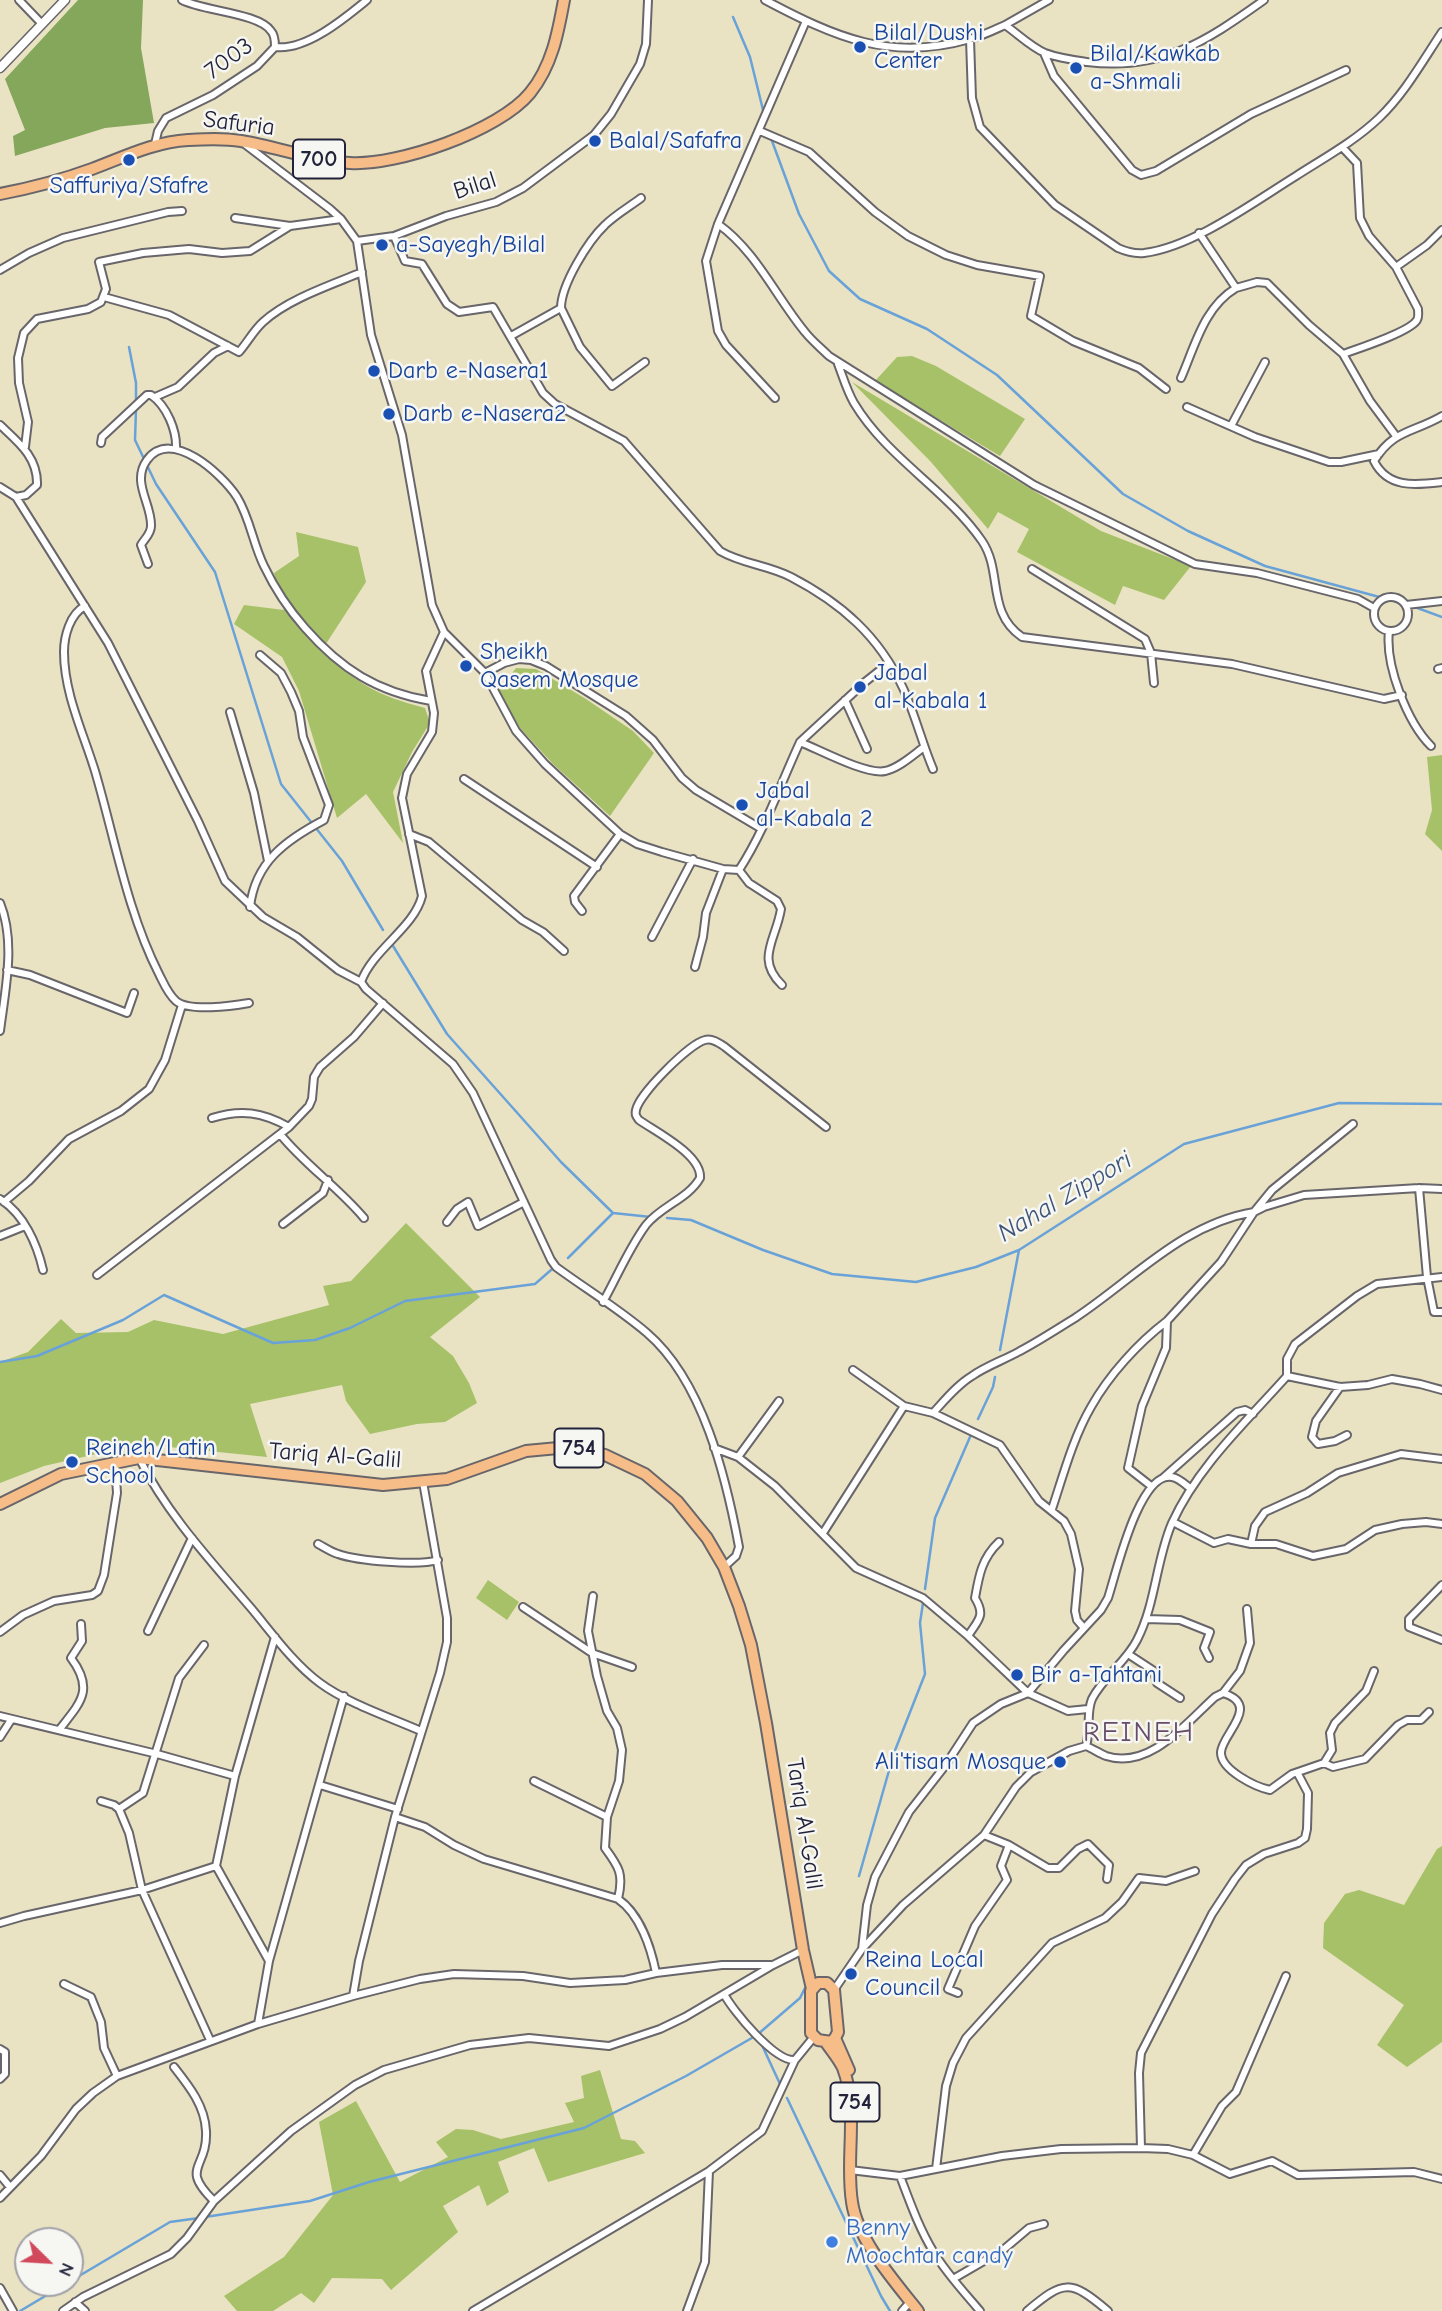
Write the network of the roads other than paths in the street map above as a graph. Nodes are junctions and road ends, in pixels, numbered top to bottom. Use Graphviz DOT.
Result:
graph roads {
  1 [pos="19,0"];
  2 [pos="65,0"];
  3 [pos="182,0"];
  4 [pos="367,0"];
  5 [pos="564,0"];
  6 [pos="648,0"];
  7 [pos="765,0"];
  8 [pos="1049,0"];
  9 [pos="1264,0"];
  10 [pos="806,22"];
  11 [pos="42,24"];
  12 [pos="1005,25"];
  13 [pos="1442,32"];
  14 [pos="970,39"];
  15 [pos="275,47"];
  16 [pos="1044,53"];
  17 [pos="0,68"];
  18 [pos="1346,70"];
  19 [pos="760,131"];
  20 [pos="241,141"];
  21 [pos="155,144"];
  22 [pos="1342,147"];
  23 [pos="0,194"];
  24 [pos="641,198"];
  25 [pos="182,211"];
  26 [pos="235,218"];
  27 [pos="341,219"];
  28 [pos="718,224"];
  29 [pos="290,226"];
  30 [pos="1442,230"];
  31 [pos="1199,233"];
  32 [pos="394,236"];
  33 [pos="357,241"];
  34 [pos="1396,267"];
  35 [pos="0,270"];
  36 [pos="362,272"];
  37 [pos="1236,288"];
  38 [pos="104,297"];
  39 [pos="561,308"];
  40 [pos="510,336"];
  41 [pos="228,346"];
  42 [pos="1343,354"];
  43 [pos="645,362"];
  44 [pos="837,362"];
  45 [pos="1265,362"];
  46 [pos="1181,378"];
  47 [pos="1166,389"];
  48 [pos="155,397"];
  49 [pos="775,398"];
  50 [pos="1187,407"];
  51 [pos="1442,416"];
  52 [pos="0,425"];
  53 [pos="1231,426"];
  54 [pos="1396,436"];
  55 [pos="101,443"];
  56 [pos="24,447"];
  57 [pos="176,449"];
  58 [pos="1379,454"];
  59 [pos="1442,482"];
  60 [pos="0,487"];
  61 [pos="16,497"];
  62 [pos="148,564"];
  63 [pos="1032,569"];
  64 [pos="1442,601"];
  65 [pos="85,606"];
  66 [pos="1406,606"];
  67 [pos="1374,608"];
  68 [pos="1389,631"];
  69 [pos="444,632"];
  70 [pos="1151,653"];
  71 [pos="260,654"];
  72 [pos="890,663"];
  73 [pos="485,673"];
  74 [pos="1154,683"];
  75 [pos="1402,695"];
  76 [pos="845,700"];
  77 [pos="431,701"];
  78 [pos="230,712"];
  79 [pos="800,742"];
  80 [pos="1431,746"];
  81 [pos="924,747"];
  82 [pos="867,749"];
  83 [pos="933,769"];
  84 [pos="464,779"];
  85 [pos="761,828"];
  86 [pos="409,834"];
  87 [pos="620,834"];
  88 [pos="693,859"];
  89 [pos="268,861"];
  90 [pos="597,867"];
  91 [pos="723,869"];
  92 [pos="739,870"];
  93 [pos="0,903"];
  94 [pos="250,907"];
  95 [pos="582,911"];
  96 [pos="652,936"];
  97 [pos="564,951"];
  98 [pos="695,967"];
  99 [pos="8,970"];
  100 [pos="361,982"];
  101 [pos="782,985"];
  102 [pos="134,993"];
  103 [pos="249,1003"];
  104 [pos="383,1003"];
  105 [pos="181,1005"];
  106 [pos="0,1031"];
  107 [pos="212,1118"];
  108 [pos="1353,1124"];
  109 [pos="289,1127"];
  110 [pos="826,1127"];
  111 [pos="280,1134"];
  112 [pos="328,1180"];
  113 [pos="1419,1188"];
  114 [pos="1442,1189"];
  115 [pos="2,1200"];
  116 [pos="524,1202"];
  117 [pos="1254,1212"];
  118 [pos="364,1218"];
  119 [pos="447,1222"];
  120 [pos="282,1224"];
  121 [pos="24,1226"];
  122 [pos="0,1236"];
  123 [pos="43,1270"];
  124 [pos="97,1275"];
  125 [pos="1427,1277"];
  126 [pos="1442,1277"];
  127 [pos="603,1302"];
  128 [pos="1442,1312"];
  129 [pos="1167,1321"];
  130 [pos="853,1370"];
  131 [pos="1287,1376"];
  132 [pos="1340,1387"];
  133 [pos="1442,1390"];
  134 [pos="779,1401"];
  135 [pos="904,1406"];
  136 [pos="933,1413"];
  137 [pos="1253,1414"];
  138 [pos="1347,1435"];
  139 [pos="714,1448"];
  140 [pos="738,1457"];
  141 [pos="139,1458"];
  142 [pos="1442,1459"];
  143 [pos="114,1463"];
  144 [pos="1163,1478"];
  145 [pos="423,1482"];
  146 [pos="1151,1486"];
  147 [pos="1191,1489"];
  148 [pos="0,1504"];
  149 [pos="1052,1509"];
  150 [pos="1172,1522"];
  151 [pos="1442,1524"];
  152 [pos="822,1533"];
  153 [pos="192,1538"];
  154 [pos="999,1542"];
  155 [pos="318,1544"];
  156 [pos="1251,1544"];
  157 [pos="438,1560"];
  158 [pos="724,1567"];
  159 [pos="1442,1585"];
  160 [pos="593,1596"];
  161 [pos="523,1607"];
  162 [pos="1247,1609"];
  163 [pos="1146,1619"];
  164 [pos="81,1624"];
  165 [pos="1084,1628"];
  166 [pos="148,1631"];
  167 [pos="0,1632"];
  168 [pos="968,1636"];
  169 [pos="275,1637"];
  170 [pos="1442,1640"];
  171 [pos="204,1645"];
  172 [pos="592,1653"];
  173 [pos="1128,1654"];
  174 [pos="1209,1658"];
  175 [pos="632,1667"];
  176 [pos="1374,1671"];
  177 [pos="1028,1693"];
  178 [pos="1223,1693"];
  179 [pos="344,1696"];
  180 [pos="1180,1698"];
  181 [pos="1088,1709"];
  182 [pos="1429,1712"];
  183 [pos="0,1716"];
  184 [pos="11,1720"];
  185 [pos="59,1730"];
  186 [pos="421,1731"];
  187 [pos="0,1737"];
  188 [pos="1086,1746"];
  189 [pos="157,1754"];
  190 [pos="1324,1763"];
  191 [pos="1298,1774"];
  192 [pos="235,1776"];
  193 [pos="534,1781"];
  194 [pos="320,1785"];
  195 [pos="101,1801"];
  196 [pos="118,1809"];
  197 [pos="397,1813"];
  198 [pos="607,1818"];
  199 [pos="984,1835"];
  200 [pos="1009,1845"];
  201 [pos="216,1866"];
  202 [pos="1195,1871"];
  203 [pos="1107,1880"];
  204 [pos="142,1890"];
  205 [pos="618,1899"];
  206 [pos="0,1923"];
  207 [pos="862,1949"];
  208 [pos="805,1954"];
  209 [pos="269,1961"];
  210 [pos="773,1965"];
  211 [pos="656,1973"];
  212 [pos="1286,1976"];
  213 [pos="823,1983"];
  214 [pos="64,1984"];
  215 [pos="812,1989"];
  216 [pos="834,1990"];
  217 [pos="958,1993"];
  218 [pos="724,1994"];
  219 [pos="353,1996"];
  220 [pos="258,2024"];
  221 [pos="813,2038"];
  222 [pos="210,2040"];
  223 [pos="830,2040"];
  224 [pos="0,2049"];
  225 [pos="795,2060"];
  226 [pos="174,2067"];
  227 [pos="117,2076"];
  228 [pos="0,2079"];
  229 [pos="1141,2148"];
  230 [pos="1193,2155"];
  231 [pos="936,2169"];
  232 [pos="850,2170"];
  233 [pos="709,2171"];
  234 [pos="0,2175"];
  235 [pos="900,2176"];
  236 [pos="1442,2179"];
  237 [pos="10,2187"];
  238 [pos="0,2198"];
  239 [pos="214,2201"];
  240 [pos="1044,2224"];
  241 [pos="953,2279"];
  242 [pos="0,2288"];
  243 [pos="75,2302"];
  244 [pos="914,2306"];
  245 [pos="13,2311"];
  246 [pos="63,2311"];
  247 [pos="85,2311"];
  248 [pos="473,2311"];
  249 [pos="687,2311"];
  250 [pos="902,2311"];
  251 [pos="980,2311"];
  252 [pos="1027,2311"];
  253 [pos="1108,2311"];
  1 -- 11 [label="street"];
  2 -- 11 [label="street"];
  3 -- 15 [label="street, 7003"];
  4 -- 15 [label="street"];
  5 -- 20 [label="main road, Safuria / 700"];
  6 -- 32 [label="street, Bilal"];
  7 -- 10 [label="street"];
  8 -- 12 [label="street"];
  9 -- 16 [label="street"];
  10 -- 14 [label="street"];
  10 -- 19 [label="street"];
  11 -- 17 [label="street"];
  12 -- 14 [label="street"];
  12 -- 16 [label="street"];
  13 -- 22 [label="street"];
  14 -- 31 [label="street"];
  15 -- 21 [label="street, 7003"];
  16 -- 18 [label="street"];
  19 -- 28 [label="street"];
  19 -- 47 [label="street"];
  20 -- 21 [label="main road, Safuria / 700"];
  20 -- 27 [label="street"];
  21 -- 23 [label="main road, Safuria / 700"];
  22 -- 31 [label="street"];
  22 -- 34 [label="street"];
  24 -- 39 [label="street"];
  25 -- 35 [label="street"];
  26 -- 29 [label="street"];
  27 -- 29 [label="street"];
  27 -- 33 [label="street"];
  28 -- 44 [label="street"];
  28 -- 49 [label="street"];
  29 -- 38 [label="street"];
  30 -- 34 [label="street"];
  31 -- 37 [label="street"];
  32 -- 33 [label="street, Bilal"];
  32 -- 40 [label="street"];
  33 -- 36 [label="street"];
  34 -- 42 [label="street"];
  36 -- 41 [label="street"];
  36 -- 69 [label="street"];
  37 -- 42 [label="street"];
  37 -- 46 [label="street"];
  38 -- 41 [label="street"];
  38 -- 56 [label="street"];
  39 -- 40 [label="street"];
  39 -- 43 [label="street"];
  40 -- 72 [label="street"];
  41 -- 48 [label="street"];
  42 -- 54 [label="street"];
  44 -- 67 [label="street"];
  44 -- 70 [label="street"];
  45 -- 53 [label="street"];
  48 -- 55 [label="street"];
  48 -- 57 [label="street"];
  50 -- 53 [label="street"];
  51 -- 54 [label="street"];
  52 -- 56 [label="street"];
  53 -- 58 [label="street"];
  54 -- 58 [label="street"];
  56 -- 61 [label="street"];
  57 -- 62 [label="street"];
  57 -- 77 [label="street"];
  58 -- 59 [label="street"];
  60 -- 61 [label="street"];
  61 -- 65 [label="street"];
  63 -- 70 [label="street"];
  64 -- 66 [label="street"];
  65 -- 94 [label="street"];
  65 -- 105 [label="street"];
  66 -- 67 [label="street"];
  66 -- 68 [label="street"];
  67 -- 68 [label="street"];
  68 -- 75 [label="street"];
  69 -- 73 [label="street"];
  69 -- 77 [label="street"];
  70 -- 74 [label="street"];
  70 -- 75 [label="street"];
  71 -- 89 [label="street"];
  72 -- 76 [label="street"];
  72 -- 81 [label="street"];
  73 -- 85 [label="street"];
  73 -- 87 [label="street"];
  75 -- 80 [label="street"];
  76 -- 79 [label="street"];
  76 -- 82 [label="street"];
  77 -- 86 [label="street"];
  78 -- 89 [label="street"];
  79 -- 81 [label="street"];
  79 -- 85 [label="street"];
  81 -- 83 [label="street"];
  84 -- 90 [label="street"];
  85 -- 92 [label="street"];
  86 -- 97 [label="street"];
  86 -- 100 [label="street"];
  87 -- 88 [label="street"];
  87 -- 90 [label="street"];
  88 -- 91 [label="street"];
  88 -- 96 [label="street"];
  89 -- 94 [label="street"];
  90 -- 95 [label="street"];
  91 -- 92 [label="street"];
  91 -- 98 [label="street"];
  92 -- 101 [label="street"];
  93 -- 99 [label="street"];
  94 -- 100 [label="street"];
  99 -- 102 [label="street"];
  99 -- 106 [label="street"];
  100 -- 104 [label="street"];
  103 -- 105 [label="street"];
  104 -- 109 [label="street"];
  104 -- 116 [label="street"];
  105 -- 115 [label="street"];
  107 -- 109 [label="street"];
  108 -- 117 [label="street"];
  109 -- 111 [label="street"];
  110 -- 127 [label="street"];
  111 -- 112 [label="street"];
  111 -- 124 [label="street"];
  112 -- 118 [label="street"];
  112 -- 120 [label="street"];
  113 -- 114 [label="street"];
  113 -- 117 [label="street"];
  113 -- 125 [label="street"];
  115 -- 121 [label="street"];
  116 -- 119 [label="street"];
  116 -- 127 [label="street"];
  117 -- 129 [label="street"];
  117 -- 136 [label="street"];
  121 -- 122 [label="street"];
  121 -- 123 [label="street"];
  125 -- 126 [label="street"];
  125 -- 128 [label="street"];
  125 -- 131 [label="street"];
  127 -- 139 [label="street"];
  129 -- 146 [label="street"];
  129 -- 149 [label="street"];
  130 -- 135 [label="street"];
  131 -- 132 [label="street"];
  131 -- 137 [label="street"];
  132 -- 133 [label="street"];
  132 -- 138 [label="street"];
  134 -- 140 [label="street"];
  135 -- 136 [label="street"];
  135 -- 152 [label="street"];
  136 -- 149 [label="street"];
  137 -- 144 [label="street"];
  137 -- 147 [label="street"];
  139 -- 140 [label="street"];
  139 -- 158 [label="street"];
  140 -- 152 [label="street"];
  141 -- 143 [label="main road, Tariq Al-Galil / 754"];
  141 -- 145 [label="main road, Tariq Al-Galil / 754"];
  141 -- 153 [label="street"];
  142 -- 156 [label="street"];
  143 -- 148 [label="main road, Tariq Al-Galil / 754"];
  143 -- 167 [label="street"];
  144 -- 146 [label="street"];
  144 -- 147 [label="street"];
  145 -- 157 [label="street"];
  145 -- 158 [label="main road, Tariq Al-Galil / 754"];
  146 -- 165 [label="street"];
  147 -- 150 [label="street"];
  149 -- 165 [label="street"];
  150 -- 156 [label="street"];
  150 -- 163 [label="street"];
  151 -- 156 [label="street"];
  152 -- 168 [label="street"];
  153 -- 166 [label="street"];
  153 -- 169 [label="street"];
  154 -- 168 [label="street"];
  155 -- 157 [label="street"];
  157 -- 186 [label="street"];
  158 -- 208 [label="main road, Tariq Al-Galil / 754"];
  159 -- 170 [label="street"];
  160 -- 172 [label="street"];
  161 -- 172 [label="street"];
  162 -- 178 [label="street"];
  163 -- 173 [label="street"];
  163 -- 174 [label="street"];
  164 -- 185 [label="street"];
  165 -- 177 [label="street"];
  168 -- 177 [label="street"];
  169 -- 179 [label="street"];
  169 -- 192 [label="street"];
  171 -- 189 [label="street"];
  172 -- 175 [label="street"];
  172 -- 198 [label="street"];
  173 -- 180 [label="street"];
  173 -- 181 [label="street"];
  176 -- 190 [label="street"];
  177 -- 181 [label="street"];
  177 -- 207 [label="street"];
  178 -- 188 [label="street"];
  178 -- 191 [label="street"];
  179 -- 186 [label="street"];
  179 -- 194 [label="street"];
  181 -- 188 [label="street"];
  182 -- 190 [label="street"];
  183 -- 184 [label="street"];
  184 -- 185 [label="street"];
  184 -- 187 [label="street"];
  185 -- 189 [label="street"];
  186 -- 197 [label="street"];
  188 -- 199 [label="street"];
  189 -- 192 [label="street"];
  189 -- 196 [label="street"];
  190 -- 191 [label="street"];
  191 -- 229 [label="street"];
  192 -- 201 [label="street"];
  193 -- 198 [label="street"];
  194 -- 197 [label="street"];
  194 -- 209 [label="street"];
  195 -- 196 [label="street"];
  196 -- 204 [label="street"];
  197 -- 205 [label="street"];
  197 -- 219 [label="street"];
  198 -- 205 [label="street"];
  199 -- 200 [label="street"];
  199 -- 207 [label="street"];
  200 -- 203 [label="street"];
  200 -- 217 [label="street"];
  201 -- 204 [label="street"];
  201 -- 209 [label="street"];
  202 -- 231 [label="street"];
  204 -- 206 [label="street"];
  204 -- 222 [label="street"];
  205 -- 211 [label="street"];
  207 -- 216 [label="street"];
  208 -- 210 [label="street"];
  208 -- 213 [label="main road, Tariq Al-Galil / 754"];
  208 -- 215 [label="main road, Tariq Al-Galil / 754"];
  209 -- 220 [label="street"];
  210 -- 211 [label="street"];
  210 -- 218 [label="street"];
  211 -- 219 [label="street"];
  212 -- 230 [label="street"];
  213 -- 215 [label="main road"];
  213 -- 216 [label="main road"];
  214 -- 227 [label="street"];
  215 -- 221 [label="main road, Tariq Al-Galil"];
  216 -- 223 [label="main road"];
  218 -- 225 [label="street"];
  218 -- 239 [label="street"];
  219 -- 220 [label="street"];
  220 -- 222 [label="street"];
  221 -- 223 [label="main road"];
  221 -- 225 [label="street"];
  222 -- 227 [label="street"];
  223 -- 232 [label="main road, 754"];
  224 -- 228 [label="street"];
  225 -- 233 [label="street"];
  226 -- 239 [label="street"];
  227 -- 237 [label="street"];
  229 -- 230 [label="street"];
  229 -- 231 [label="street"];
  230 -- 236 [label="street"];
  231 -- 235 [label="street"];
  232 -- 235 [label="street"];
  232 -- 244 [label="main road, 754"];
  233 -- 248 [label="street"];
  233 -- 249 [label="street"];
  234 -- 237 [label="street"];
  235 -- 241 [label="street"];
  237 -- 238 [label="street"];
  239 -- 243 [label="street"];
  240 -- 241 [label="street"];
  241 -- 251 [label="street"];
  242 -- 245 [label="street"];
  243 -- 246 [label="street"];
  243 -- 247 [label="street"];
  244 -- 250 [label="street"];
  252 -- 253 [label="street"];
}
